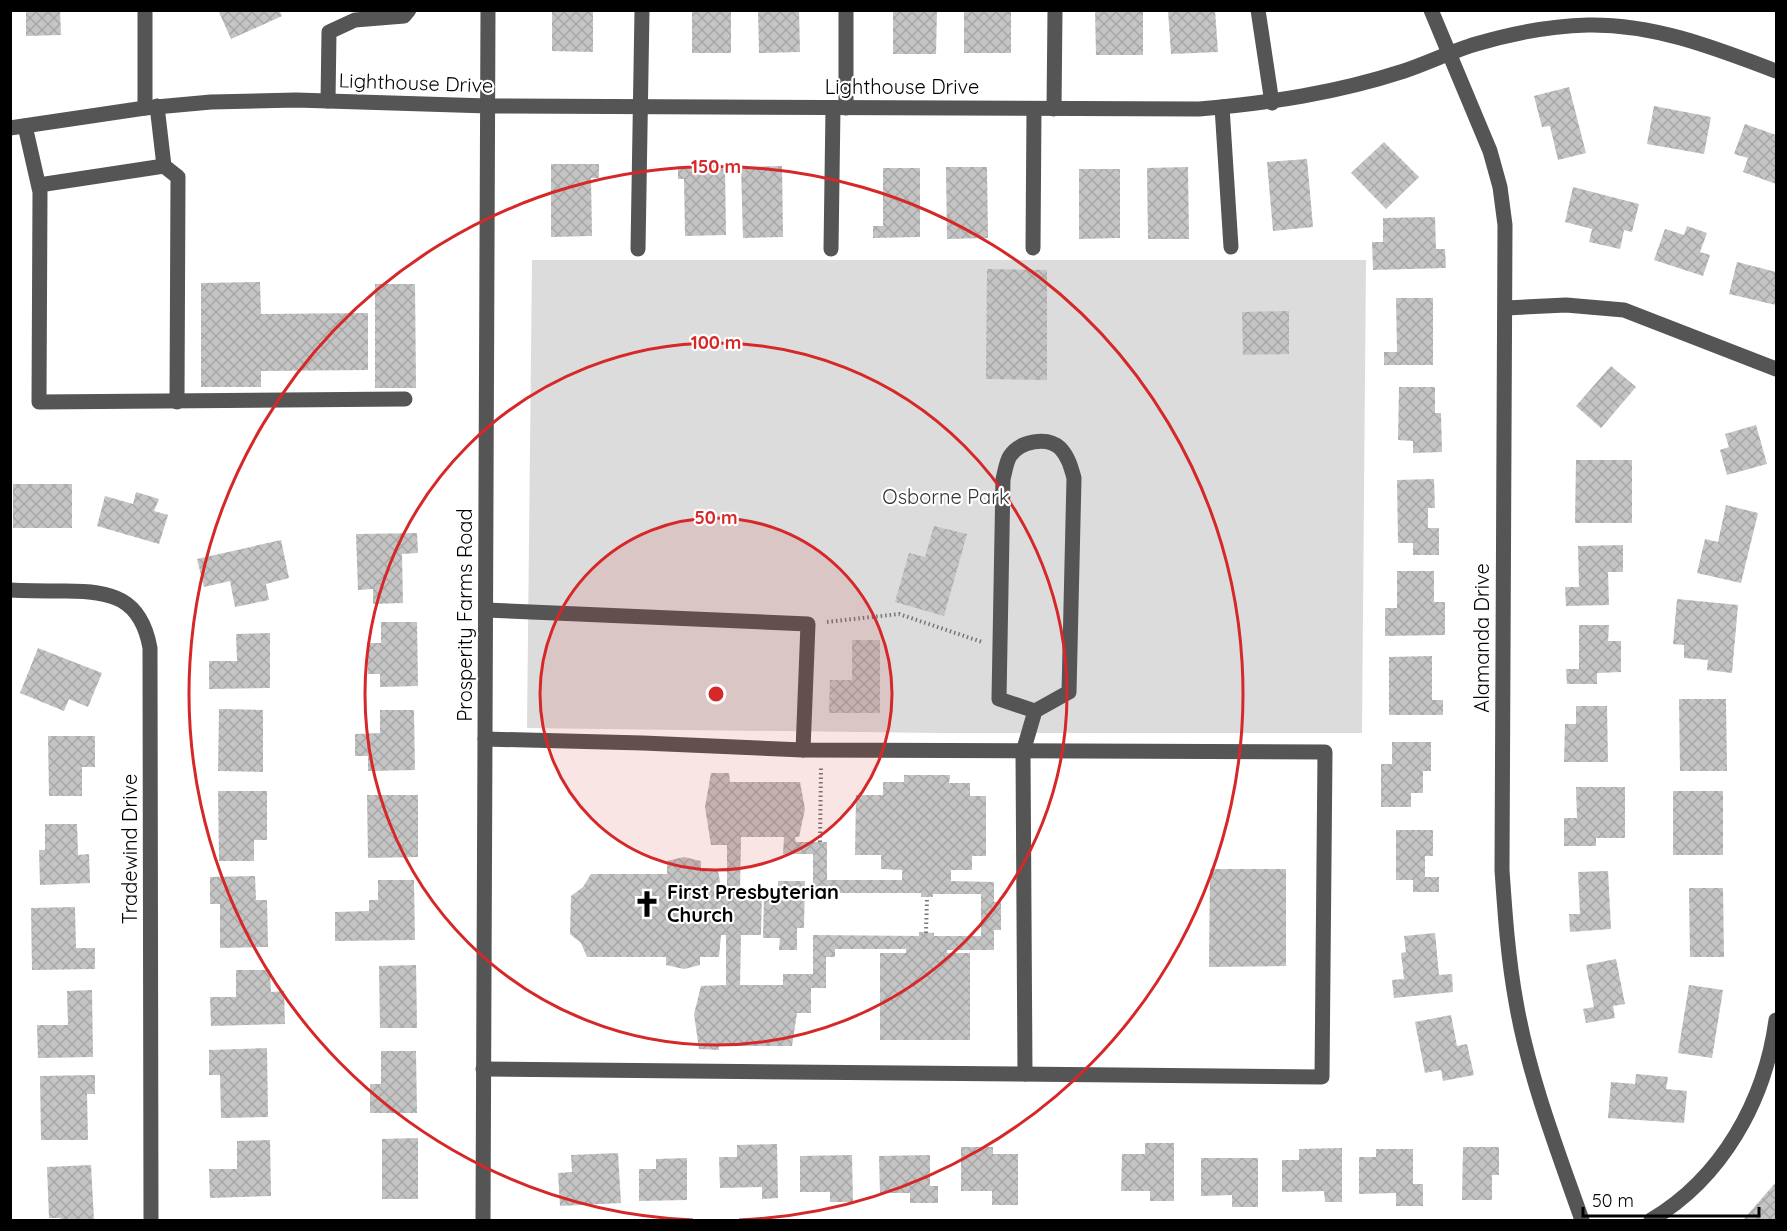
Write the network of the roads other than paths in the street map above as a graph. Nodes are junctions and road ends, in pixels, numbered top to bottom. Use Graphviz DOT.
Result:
graph roads {
  1 [pos="145,10"];
  2 [pos="409,10"];
  3 [pos="488,10"];
  4 [pos="642,10"];
  5 [pos="846,10"];
  6 [pos="1055,10"];
  7 [pos="1258,10"];
  8 [pos="1431,10"];
  9 [pos="1449,54"];
  10 [pos="1776,71"];
  11 [pos="328,101"];
  12 [pos="1272,103"];
  13 [pos="488,106"];
  14 [pos="151,107"];
  15 [pos="640,108"];
  16 [pos="839,108"];
  17 [pos="1222,108"];
  18 [pos="1034,109"];
  19 [pos="1054,109"];
  20 [pos="18,127"];
  21 [pos="164,166"];
  22 [pos="39,185"];
  23 [pos="1231,247"];
  24 [pos="1033,248"];
  25 [pos="638,249"];
  26 [pos="831,249"];
  27 [pos="1506,308"];
  28 [pos="1776,369"];
  29 [pos="405,399"];
  30 [pos="177,402"];
  31 [pos="10,590"];
  32 [pos="486,610"];
  33 [pos="1035,711"];
  34 [pos="485,739"];
  35 [pos="803,750"];
  36 [pos="1023,752"];
  37 [pos="1776,1020"];
  38 [pos="483,1069"];
  39 [pos="1025,1074"];
  40 [pos="151,1221"];
  41 [pos="483,1221"];
  42 [pos="1582,1221"];
  43 [pos="1651,1221"];
  1 -- 14 [label="street"];
  2 -- 11 [label="street"];
  3 -- 13 [label="street, Prosperity Farms Road"];
  4 -- 15 [label="street"];
  5 -- 16 [label="street"];
  6 -- 19 [label="street"];
  7 -- 12 [label="street"];
  8 -- 9 [label="street, Alamanda Drive"];
  9 -- 10 [label="street, Lighthouse Drive"];
  9 -- 12 [label="street, Lighthouse Drive"];
  9 -- 27 [label="street, Alamanda Drive"];
  11 -- 13 [label="street, Lighthouse Drive"];
  11 -- 14 [label="street, Lighthouse Drive"];
  12 -- 17 [label="street, Lighthouse Drive"];
  13 -- 15 [label="street, Lighthouse Drive"];
  13 -- 32 [label="street, Prosperity Farms Road"];
  14 -- 20 [label="street, Lighthouse Drive"];
  14 -- 21 [label="street"];
  15 -- 16 [label="street, Lighthouse Drive"];
  15 -- 25 [label="street"];
  16 -- 18 [label="street, Lighthouse Drive"];
  16 -- 26 [label="street"];
  17 -- 19 [label="street, Lighthouse Drive"];
  17 -- 23 [label="street"];
  18 -- 19 [label="street, Lighthouse Drive"];
  18 -- 24 [label="street"];
  20 -- 22 [label="street"];
  21 -- 22 [label="street"];
  21 -- 30 [label="street"];
  22 -- 30 [label="street"];
  27 -- 28 [label="street"];
  27 -- 42 [label="street, Alamanda Drive"];
  29 -- 30 [label="street"];
  31 -- 40 [label="street, Tradewind Drive"];
  32 -- 34 [label="street, Prosperity Farms Road"];
  32 -- 35 [label="street"];
  33 -- 33 [label="street"];
  33 -- 36 [label="street"];
  34 -- 35 [label="street"];
  34 -- 38 [label="street, Prosperity Farms Road"];
  35 -- 36 [label="street"];
  36 -- 39 [label="street"];
  36 -- 39 [label="street"];
  37 -- 43 [label="street"];
  38 -- 39 [label="street"];
  38 -- 41 [label="street, Prosperity Farms Road"];
}
